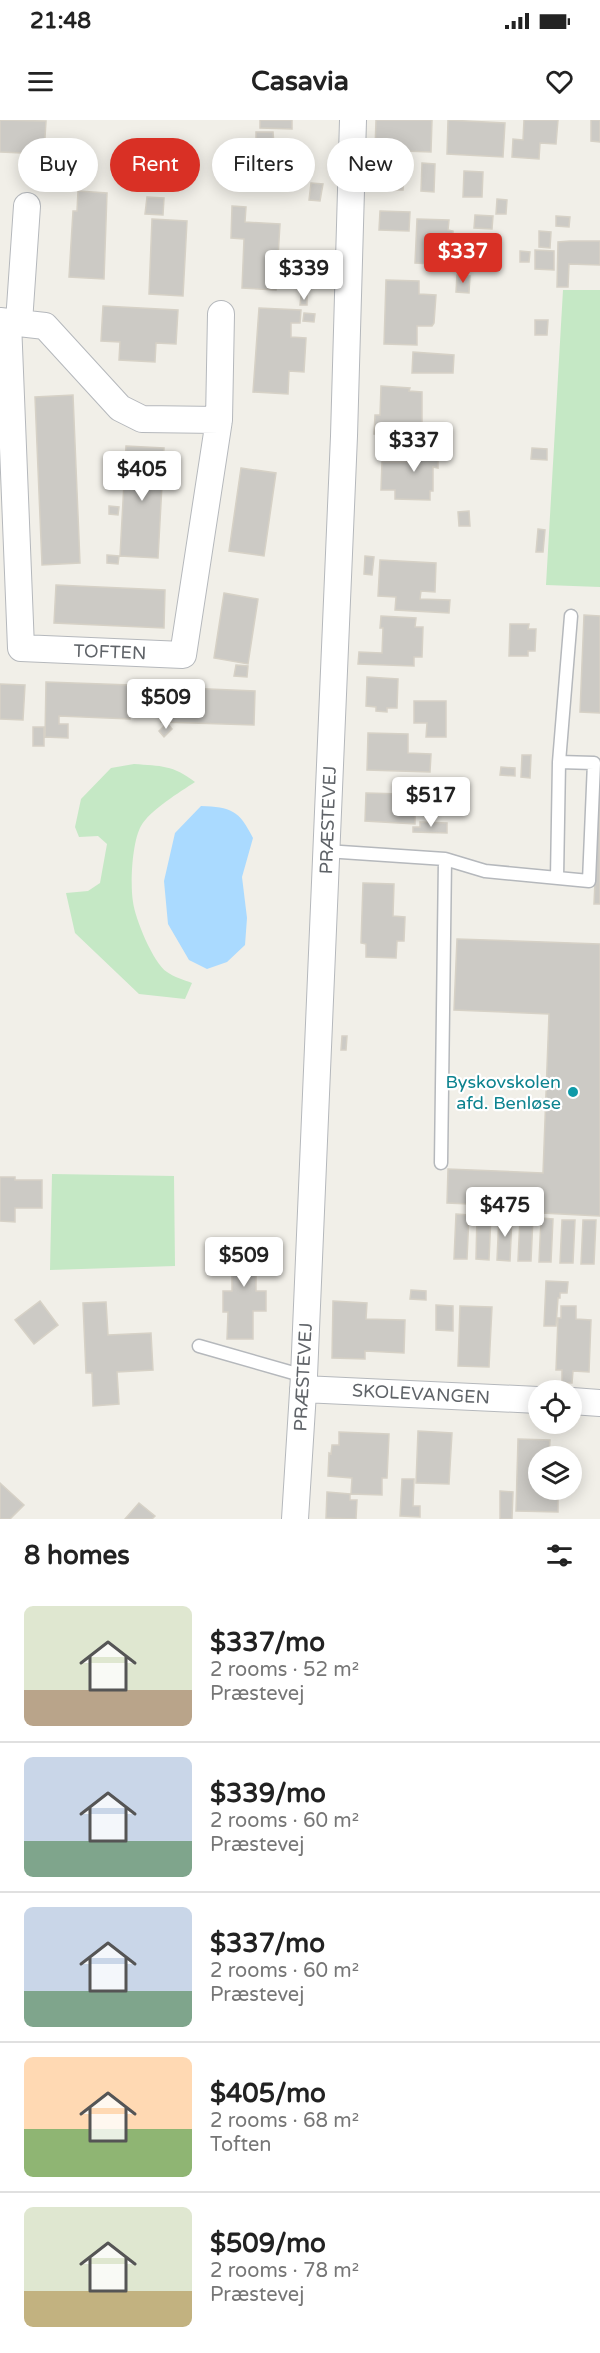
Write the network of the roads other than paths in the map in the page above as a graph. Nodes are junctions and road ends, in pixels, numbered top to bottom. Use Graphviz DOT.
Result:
graph roads {
  1 [pos="353,120"];
  2 [pos="27,206"];
  3 [pos="221,314"];
  4 [pos="9,322"];
  5 [pos="219,420"];
  6 [pos="571,616"];
  7 [pos="559,762"];
  8 [pos="326,851"];
  9 [pos="445,859"];
  10 [pos="557,878"];
  11 [pos="441,1163"];
  12 [pos="200,1346"];
  13 [pos="304,1383"];
  14 [pos="528,1399"];
  15 [pos="582,1402"];
  16 [pos="600,1403"];
  17 [pos="295,1519"];
  1 -- 8 [label="street, PRÆSTEVEJ"];
  2 -- 4 [label="street"];
  3 -- 5 [label="street, TOFTEN"];
  4 -- 5 [label="street"];
  4 -- 5 [label="street, TOFTEN"];
  6 -- 7 [label="lane"];
  7 -- 10 [label="lane"];
  7 -- 10 [label="lane"];
  8 -- 9 [label="lane"];
  8 -- 13 [label="street, PRÆSTEVEJ"];
  9 -- 10 [label="lane"];
  9 -- 11 [label="lane"];
  12 -- 13 [label="lane"];
  13 -- 14 [label="street, SKOLEVANGEN"];
  13 -- 17 [label="street, PRÆSTEVEJ"];
  15 -- 16 [label="street"];
}
